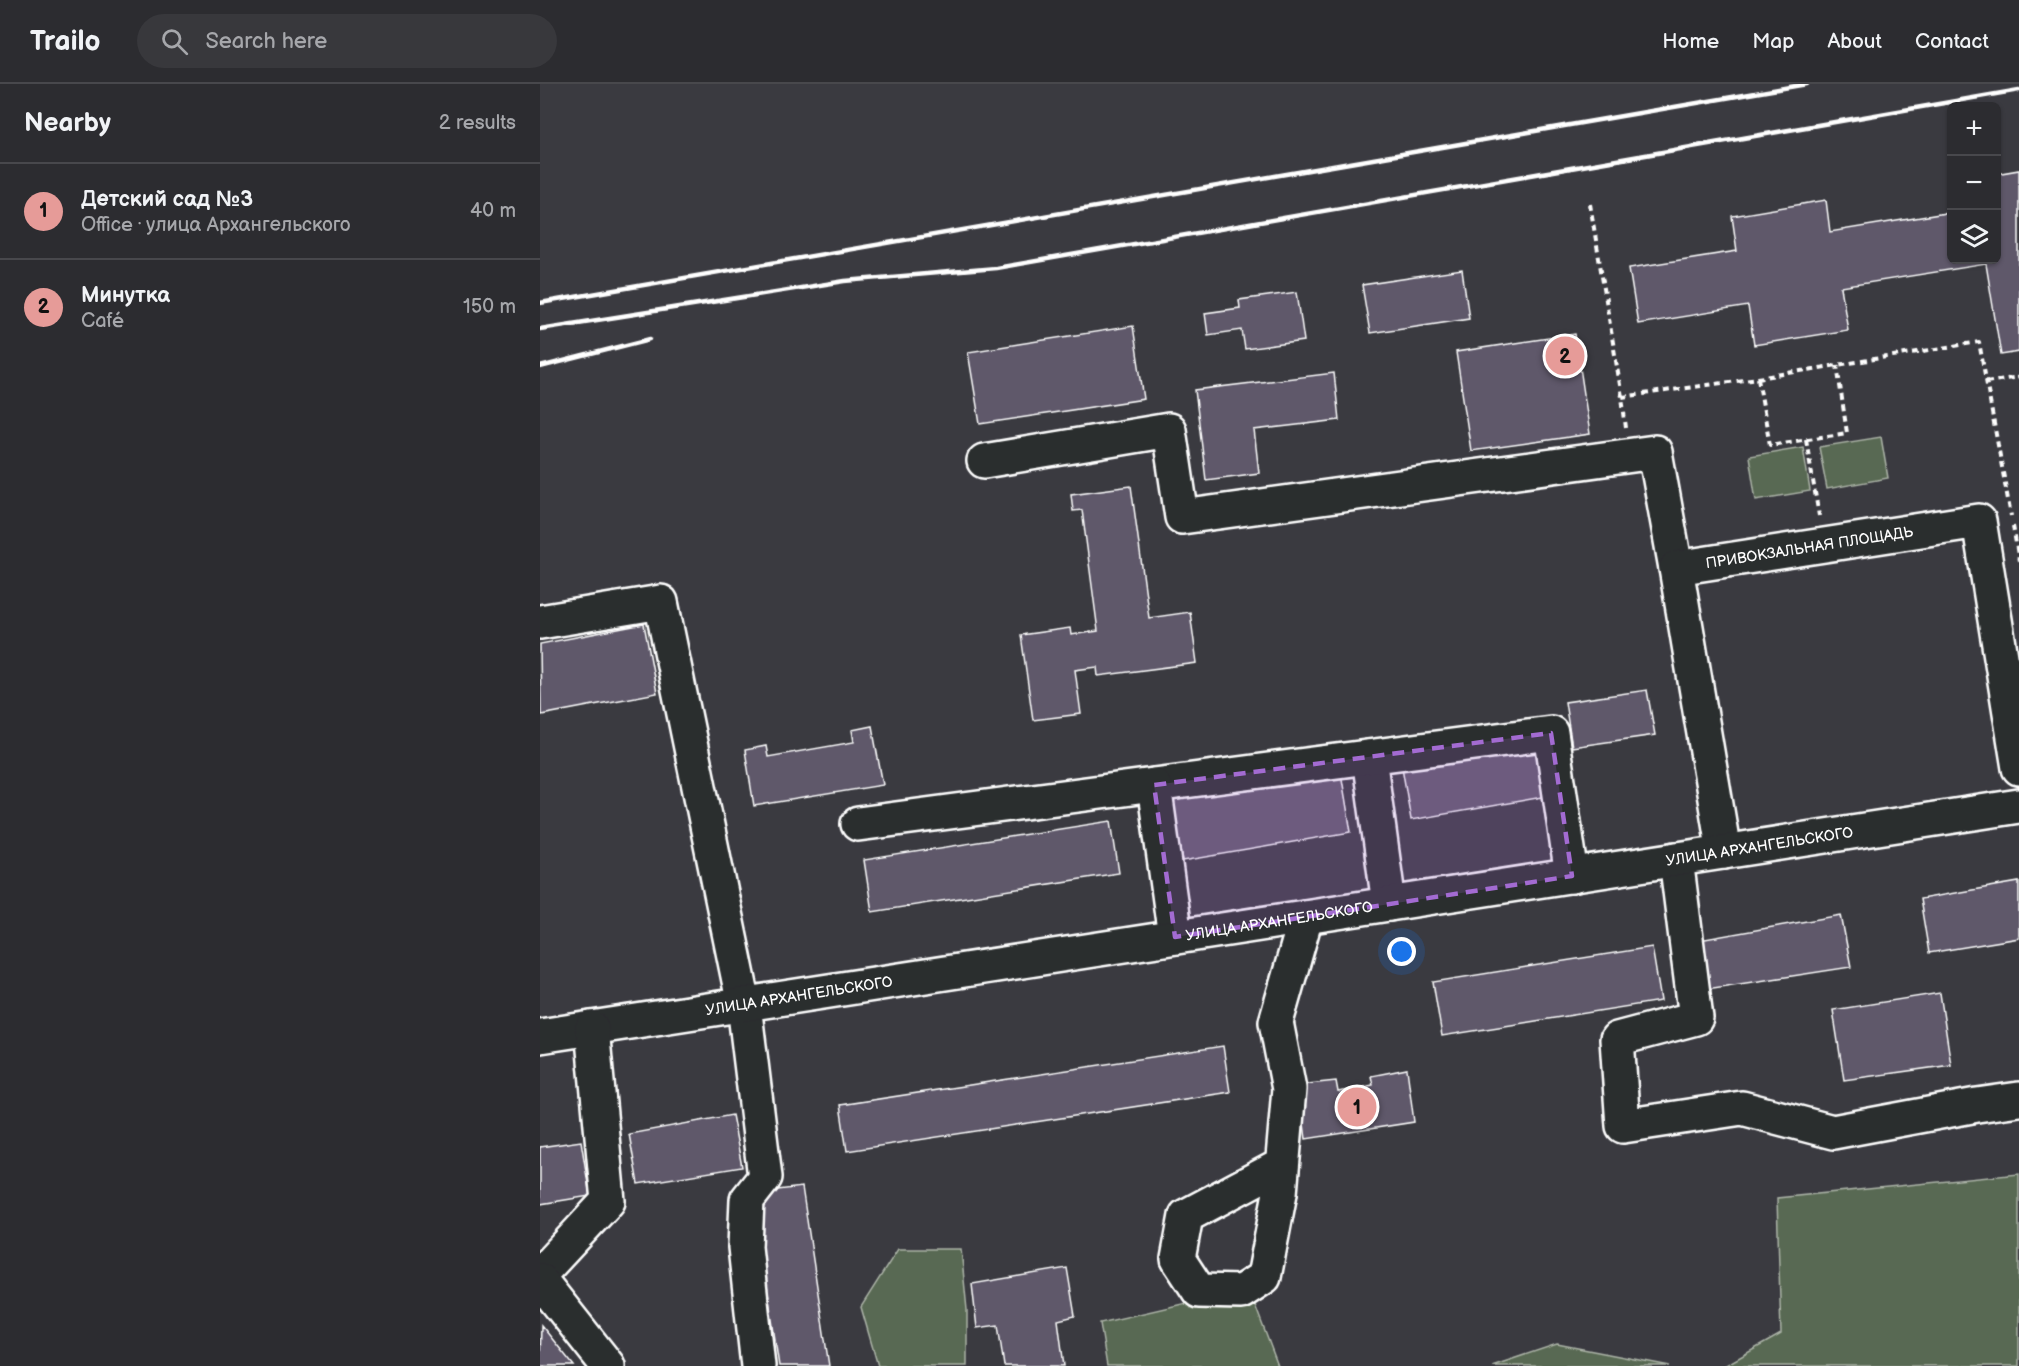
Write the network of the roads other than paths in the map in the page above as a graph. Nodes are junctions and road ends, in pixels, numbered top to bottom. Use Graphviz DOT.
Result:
graph roads {
  1 [pos="984,461"];
  2 [pos="1676,568"];
  3 [pos="540,622"];
  4 [pos="1369,757"];
  5 [pos="2019,768"];
  6 [pos="1154,785"];
  7 [pos="2019,806"];
  8 [pos="858,824"];
  9 [pos="1724,852"];
  10 [pos="1676,859"];
  11 [pos="1572,876"];
  12 [pos="1389,904"];
  13 [pos="1306,917"];
  14 [pos="1175,937"];
  15 [pos="744,1005"];
  16 [pos="592,1028"];
  17 [pos="540,1036"];
  18 [pos="2019,1099"];
  19 [pos="1282,1165"];
  20 [pos="540,1274"];
  21 [pos="540,1280"];
  22 [pos="608,1366"];
  23 [pos="758,1366"];
  1 -- 2 [label="street"];
  2 -- 5 [label="street, ПРИВОКЗАЛЬНАЯ ПЛОЩАДЬ"];
  2 -- 9 [label="street"];
  3 -- 15 [label="street"];
  4 -- 6 [label="street"];
  4 -- 11 [label="street"];
  4 -- 12 [label="street"];
  6 -- 8 [label="street"];
  6 -- 14 [label="street"];
  7 -- 9 [label="street, УЛИЦА АРХАНГЕЛЬСКОГО"];
  9 -- 10 [label="street, УЛИЦА АРХАНГЕЛЬСКОГО"];
  10 -- 11 [label="street, УЛИЦА АРХАНГЕЛЬСКОГО"];
  10 -- 18 [label="street"];
  11 -- 12 [label="street, УЛИЦА АРХАНГЕЛЬСКОГО"];
  12 -- 13 [label="street, УЛИЦА АРХАНГЕЛЬСКОГО"];
  13 -- 14 [label="street, УЛИЦА АРХАНГЕЛЬСКОГО"];
  13 -- 19 [label="street"];
  14 -- 15 [label="street, УЛИЦА АРХАНГЕЛЬСКОГО"];
  15 -- 16 [label="street, УЛИЦА АРХАНГЕЛЬСКОГО"];
  15 -- 23 [label="street"];
  16 -- 17 [label="street, УЛИЦА АРХАНГЕЛЬСКОГО"];
  16 -- 20 [label="street"];
  21 -- 22 [label="street"];
}
